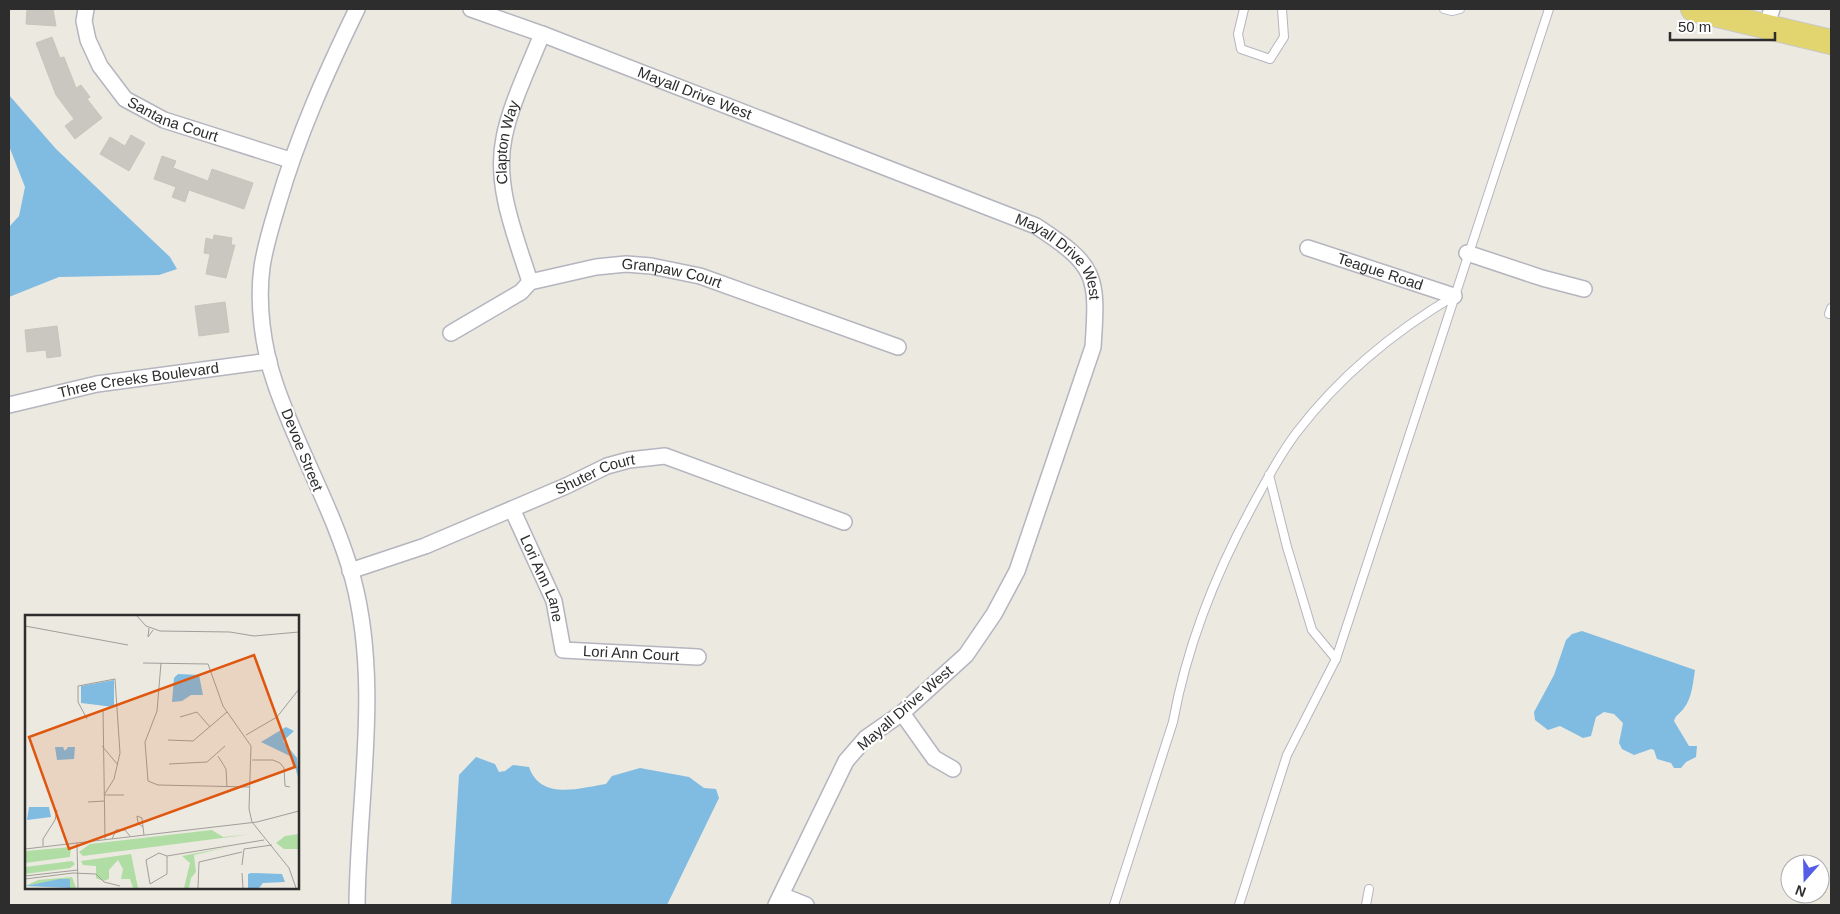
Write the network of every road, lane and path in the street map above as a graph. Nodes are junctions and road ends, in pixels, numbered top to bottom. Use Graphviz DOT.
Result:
graph roads {
  1 [pos="86,9"];
  2 [pos="357,9"];
  3 [pos="470,9"];
  4 [pos="1244,9"];
  5 [pos="1282,9"];
  6 [pos="1444,9"];
  7 [pos="1460,9"];
  8 [pos="1549,9"];
  9 [pos="1693,9"];
  10 [pos="1769,17"];
  11 [pos="542,34"];
  12 [pos="1831,42"];
  13 [pos="290,160"];
  14 [pos="1308,248"];
  15 [pos="1468,254"];
  16 [pos="530,282"];
  17 [pos="1584,288"];
  18 [pos="1454,296"];
  19 [pos="451,333"];
  20 [pos="898,347"];
  21 [pos="269,362"];
  22 [pos="9,405"];
  23 [pos="1269,475"];
  24 [pos="512,510"];
  25 [pos="844,522"];
  26 [pos="350,571"];
  27 [pos="564,650"];
  28 [pos="698,657"];
  29 [pos="1336,658"];
  30 [pos="902,713"];
  31 [pos="953,769"];
  32 [pos="1369,889"];
  33 [pos="779,900"];
  34 [pos="357,905"];
  35 [pos="806,905"];
  36 [pos="1114,905"];
  37 [pos="1239,905"];
  38 [pos="1366,905"];
  1 -- 13 [label="street, Santana Court"];
  2 -- 13 [label="street, Devoe Street"];
  3 -- 11 [label="street, Mayall Drive West"];
  4 -- 5 [label="lane"];
  6 -- 7 [label="lane"];
  8 -- 15 [label="lane"];
  9 -- 10 [label="main road"];
  10 -- 12 [label="main road"];
  11 -- 16 [label="street, Clapton Way"];
  11 -- 30 [label="street, Mayall Drive West"];
  13 -- 21 [label="street, Devoe Street"];
  14 -- 18 [label="street, Teague Road"];
  15 -- 17 [label="street"];
  15 -- 18 [label="lane"];
  16 -- 19 [label="street, Granpaw Court"];
  16 -- 20 [label="street, Granpaw Court"];
  18 -- 23 [label="lane"];
  18 -- 29 [label="lane"];
  21 -- 22 [label="street, Three Creeks Boulevard"];
  21 -- 26 [label="street, Devoe Street"];
  23 -- 29 [label="lane"];
  23 -- 36 [label="lane"];
  24 -- 25 [label="street, Shuter Court"];
  24 -- 26 [label="street, Shuter Court"];
  24 -- 27 [label="street, Lori Ann Lane"];
  26 -- 34 [label="street, Devoe Street"];
  27 -- 28 [label="street, Lori Ann Court"];
  29 -- 37 [label="lane"];
  30 -- 31 [label="street"];
  30 -- 33 [label="street, Mayall Drive West"];
  32 -- 38 [label="lane"];
  33 -- 35 [label="street"];
}
